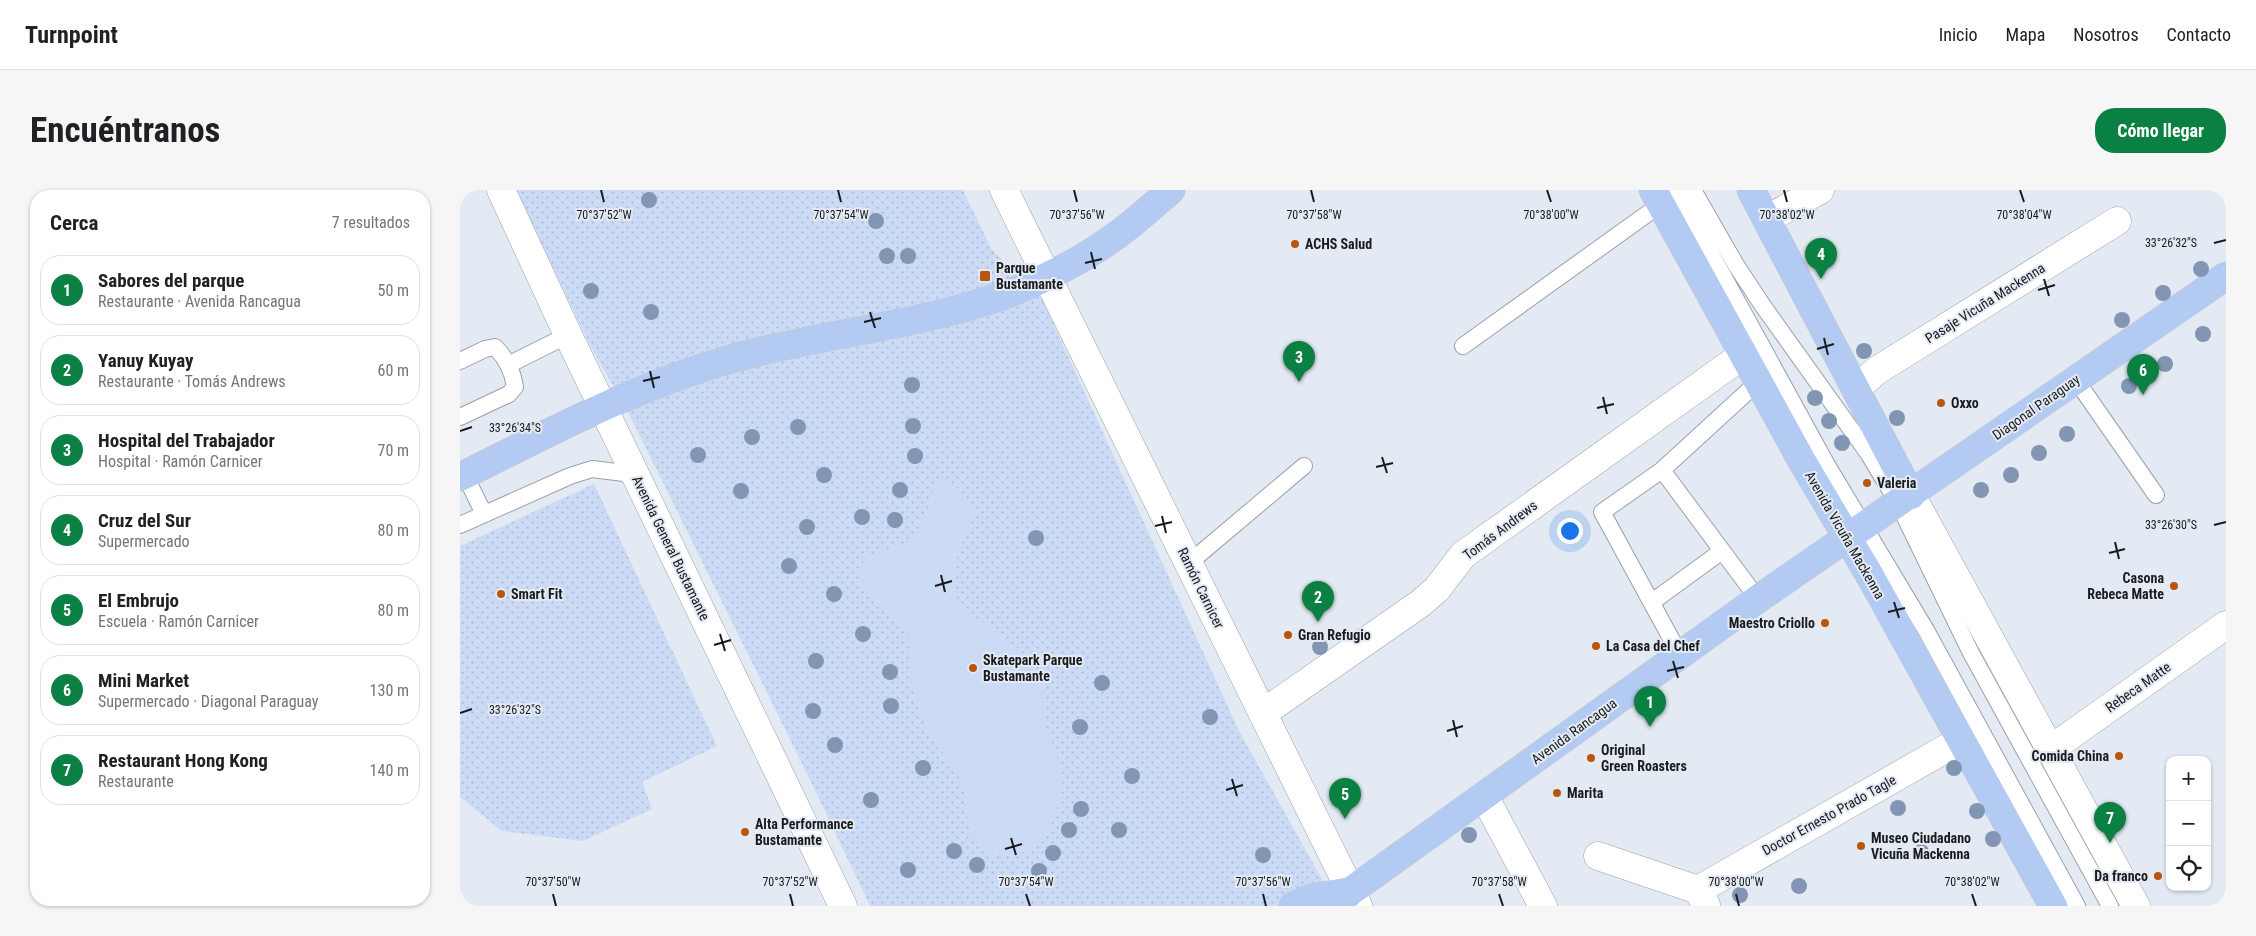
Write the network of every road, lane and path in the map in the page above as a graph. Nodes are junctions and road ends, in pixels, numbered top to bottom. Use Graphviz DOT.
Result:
graph roads {
  1 [pos="501,190"];
  2 [pos="1004,190"];
  3 [pos="1171,190"];
  4 [pos="1693,190"];
  5 [pos="1751,190"];
  6 [pos="1820,190"];
  7 [pos="1663,195"];
  8 [pos="1767,219"];
  9 [pos="2117,221"];
  10 [pos="1047,276"];
  11 [pos="2226,276"];
  12 [pos="568,335"];
  13 [pos="1463,346"];
  14 [pos="1743,355"];
  15 [pos="460,361"];
  16 [pos="508,365"];
  17 [pos="2076,380"];
  18 [pos="1758,382"];
  19 [pos="1856,389"];
  20 [pos="603,406"];
  21 [pos="460,417"];
  22 [pos="1304,466"];
  23 [pos="1662,470"];
  24 [pos="462,476"];
  25 [pos="639,482"];
  26 [pos="2156,495"];
  27 [pos="1904,499"];
  28 [pos="484,514"];
  29 [pos="460,525"];
  30 [pos="1855,532"];
  31 [pos="1722,551"];
  32 [pos="1189,563"];
  33 [pos="1758,599"];
  34 [pos="1652,602"];
  35 [pos="2226,625"];
  36 [pos="1680,655"];
  37 [pos="1263,713"];
  38 [pos="1961,740"];
  39 [pos="2051,749"];
  40 [pos="1484,796"];
  41 [pos="1598,856"];
  42 [pos="1702,898"];
  43 [pos="1349,901"];
  44 [pos="844,906"];
  45 [pos="1293,906"];
  46 [pos="1543,906"];
  47 [pos="2053,906"];
  48 [pos="2077,906"];
  49 [pos="2110,906"];
  50 [pos="2136,906"];
  1 -- 12 [label="main road, Avenida General Bustamante"];
  2 -- 10 [label="main road, Ramón Carnicer"];
  3 -- 10 [label="main road"];
  4 -- 27 [label="lane"];
  5 -- 8 [label="main road"];
  6 -- 8 [label="main road"];
  7 -- 13 [label="lane"];
  7 -- 14 [label="main road, Avenida Vicuña Mackenna"];
  7 -- 30 [label="lane"];
  8 -- 19 [label="main road"];
  9 -- 19 [label="main road, Pasaje Vicuña Mackenna"];
  10 -- 20 [label="main road"];
  10 -- 32 [label="main road, Ramón Carnicer"];
  11 -- 17 [label="main road, Diagonal Paraguay"];
  12 -- 16 [label="lane"];
  12 -- 20 [label="main road, Avenida General Bustamante"];
  14 -- 18 [label="main road, Avenida Vicuña Mackenna"];
  14 -- 37 [label="main road, Tomás Andrews"];
  15 -- 16 [label="lane"];
  16 -- 21 [label="lane"];
  17 -- 26 [label="lane"];
  17 -- 27 [label="main road, Diagonal Paraguay"];
  18 -- 23 [label="lane"];
  18 -- 30 [label="main road, Avenida Vicuña Mackenna"];
  19 -- 27 [label="main road"];
  20 -- 24 [label="main road"];
  20 -- 25 [label="main road, Avenida General Bustamante"];
  22 -- 32 [label="lane"];
  23 -- 31 [label="lane"];
  23 -- 34 [label="lane"];
  24 -- 28 [label="lane"];
  25 -- 28 [label="lane"];
  25 -- 44 [label="main road, Avenida General Bustamante"];
  27 -- 30 [label="main road, Diagonal Paraguay"];
  27 -- 39 [label="main road"];
  27 -- 49 [label="lane"];
  28 -- 29 [label="lane"];
  30 -- 33 [label="main road, Avenida Rancagua"];
  30 -- 38 [label="main road, Avenida Vicuña Mackenna"];
  30 -- 48 [label="lane"];
  31 -- 33 [label="lane"];
  31 -- 34 [label="lane"];
  32 -- 37 [label="main road, Ramón Carnicer"];
  33 -- 36 [label="main road, Avenida Rancagua"];
  34 -- 36 [label="lane"];
  35 -- 39 [label="main road, Rebeca Matte"];
  36 -- 40 [label="main road, Avenida Rancagua"];
  37 -- 43 [label="main road, Ramón Carnicer"];
  38 -- 42 [label="main road, Doctor Ernesto Prado Tagle"];
  38 -- 47 [label="main road, Avenida Vicuña Mackenna"];
  39 -- 50 [label="main road"];
  40 -- 43 [label="main road, Avenida Rancagua"];
  40 -- 46 [label="main road"];
  41 -- 42 [label="main road, Doctor Ernesto Prado Tagle"];
  43 -- 45 [label="main road, Avenida Rancagua"];
}
